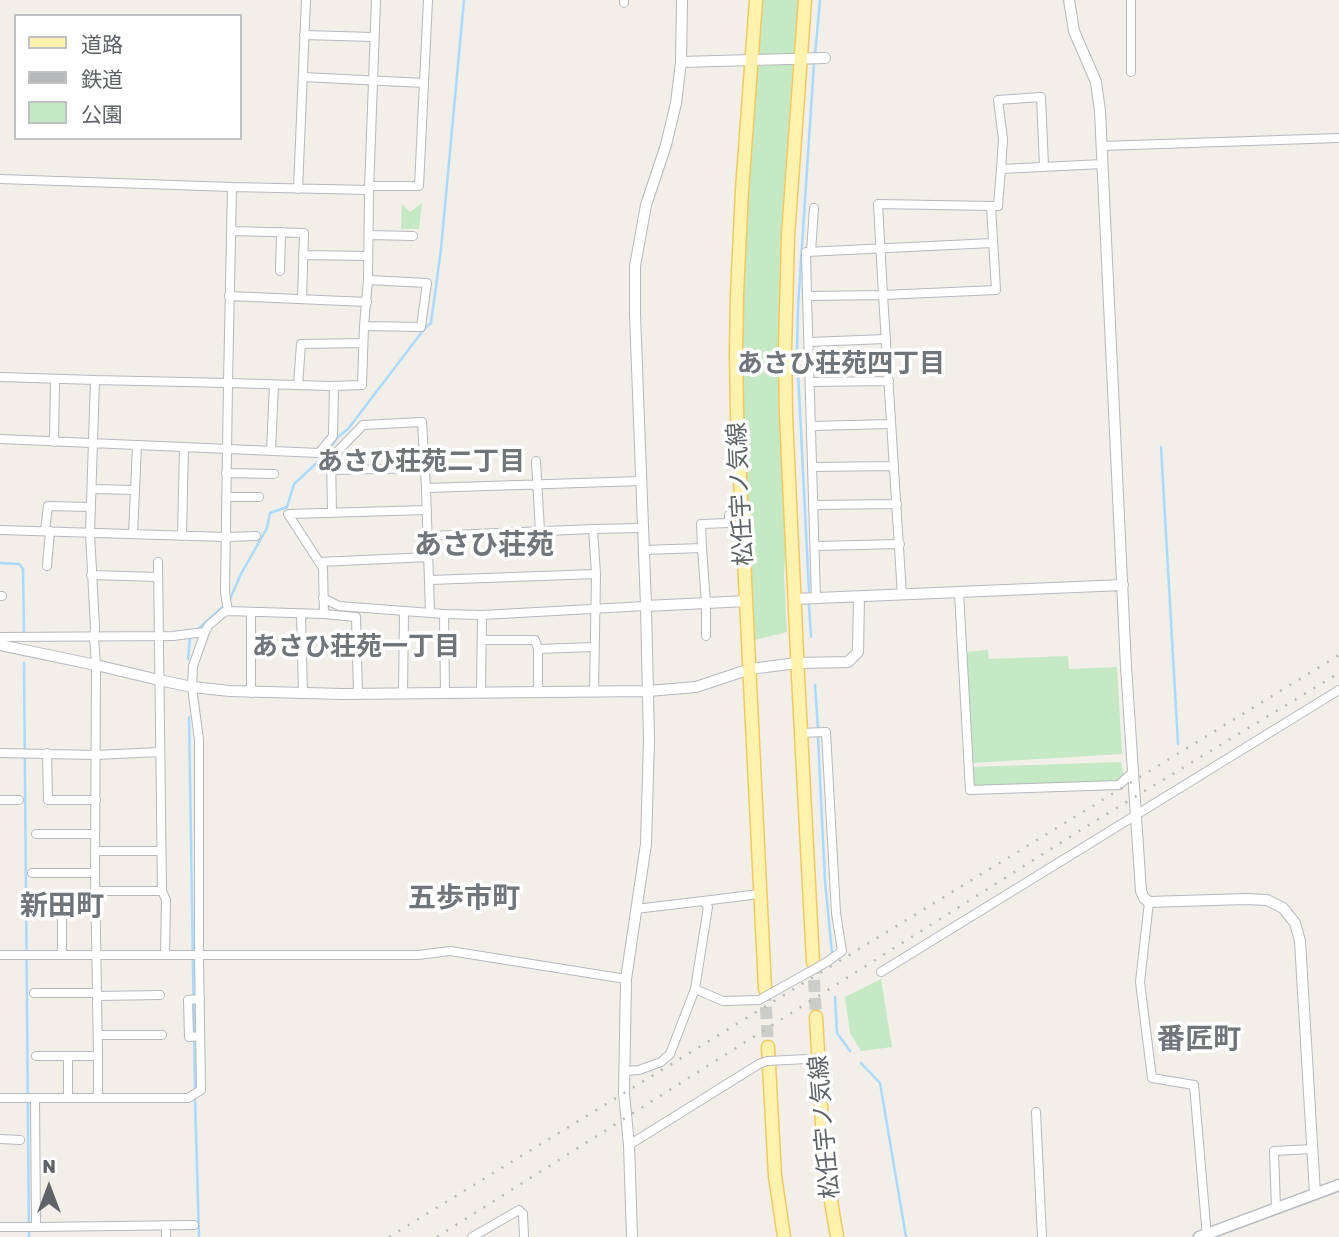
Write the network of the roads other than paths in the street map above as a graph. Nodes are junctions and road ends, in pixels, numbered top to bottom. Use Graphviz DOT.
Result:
graph roads {
  1 [pos="306,0"];
  2 [pos="376,0"];
  3 [pos="428,0"];
  4 [pos="682,0"];
  5 [pos="756,0"];
  6 [pos="805,0"];
  7 [pos="1069,0"];
  8 [pos="1131,0"];
  9 [pos="304,35"];
  10 [pos="373,37"];
  11 [pos="814,59"];
  12 [pos="752,60"];
  13 [pos="681,62"];
  14 [pos="1131,72"];
  15 [pos="303,77"];
  16 [pos="373,82"];
  17 [pos="424,83"];
  18 [pos="1339,138"];
  19 [pos="1102,146"];
  20 [pos="1103,164"];
  21 [pos="1044,166"];
  22 [pos="1001,169"];
  23 [pos="0,179"];
  24 [pos="232,187"];
  25 [pos="369,188"];
  26 [pos="298,189"];
  27 [pos="991,206"];
  28 [pos="814,208"];
  29 [pos="232,231"];
  30 [pos="281,232"];
  31 [pos="369,235"];
  32 [pos="413,236"];
  33 [pos="992,243"];
  34 [pos="880,249"];
  35 [pos="811,252"];
  36 [pos="303,255"];
  37 [pos="368,256"];
  38 [pos="280,271"];
  39 [pos="368,281"];
  40 [pos="883,295"];
  41 [pos="229,296"];
  42 [pos="807,296"];
  43 [pos="302,299"];
  44 [pos="367,302"];
  45 [pos="364,326"];
  46 [pos="886,339"];
  47 [pos="809,342"];
  48 [pos="363,344"];
  49 [pos="0,377"];
  50 [pos="55,379"];
  51 [pos="95,380"];
  52 [pos="890,381"];
  53 [pos="810,382"];
  54 [pos="228,383"];
  55 [pos="274,385"];
  56 [pos="298,385"];
  57 [pos="334,386"];
  58 [pos="891,424"];
  59 [pos="811,426"];
  60 [pos="0,439"];
  61 [pos="54,442"];
  62 [pos="93,444"];
  63 [pos="137,446"];
  64 [pos="184,448"];
  65 [pos="227,450"];
  66 [pos="271,451"];
  67 [pos="326,454"];
  68 [pos="536,461"];
  69 [pos="894,466"];
  70 [pos="812,467"];
  71 [pos="425,468"];
  72 [pos="331,470"];
  73 [pos="226,472"];
  74 [pos="274,474"];
  75 [pos="640,481"];
  76 [pos="537,484"];
  77 [pos="426,488"];
  78 [pos="92,489"];
  79 [pos="135,490"];
  80 [pos="226,497"];
  81 [pos="259,497"];
  82 [pos="897,503"];
  83 [pos="813,505"];
  84 [pos="91,507"];
  85 [pos="427,510"];
  86 [pos="332,513"];
  87 [pos="729,515"];
  88 [pos="642,528"];
  89 [pos="593,529"];
  90 [pos="0,530"];
  91 [pos="47,531"];
  92 [pos="540,531"];
  93 [pos="90,533"];
  94 [pos="134,534"];
  95 [pos="182,536"];
  96 [pos="256,536"];
  97 [pos="429,536"];
  98 [pos="226,537"];
  99 [pos="900,544"];
  100 [pos="815,547"];
  101 [pos="702,548"];
  102 [pos="643,550"];
  103 [pos="429,557"];
  104 [pos="158,562"];
  105 [pos="319,562"];
  106 [pos="47,566"];
  107 [pos="596,574"];
  108 [pos="91,575"];
  109 [pos="158,577"];
  110 [pos="430,580"];
  111 [pos="1123,585"];
  112 [pos="959,593"];
  113 [pos="902,595"];
  114 [pos="859,597"];
  115 [pos="323,598"];
  116 [pos="794,598"];
  117 [pos="816,599"];
  118 [pos="747,601"];
  119 [pos="706,603"];
  120 [pos="227,605"];
  121 [pos="646,606"];
  122 [pos="594,609"];
  123 [pos="404,611"];
  124 [pos="251,612"];
  125 [pos="430,612"];
  126 [pos="301,614"];
  127 [pos="324,614"];
  128 [pos="444,614"];
  129 [pos="482,615"];
  130 [pos="203,632"];
  131 [pos="159,636"];
  132 [pos="706,636"];
  133 [pos="0,637"];
  134 [pos="94,637"];
  135 [pos="482,640"];
  136 [pos="0,645"];
  137 [pos="594,647"];
  138 [pos="538,649"];
  139 [pos="797,663"];
  140 [pos="96,665"];
  141 [pos="750,669"];
  142 [pos="159,680"];
  143 [pos="192,687"];
  144 [pos="1339,690"];
  145 [pos="648,691"];
  146 [pos="594,692"];
  147 [pos="251,693"];
  148 [pos="445,693"];
  149 [pos="481,693"];
  150 [pos="538,693"];
  151 [pos="303,694"];
  152 [pos="358,694"];
  153 [pos="403,694"];
  154 [pos="800,733"];
  155 [pos="160,752"];
  156 [pos="0,753"];
  157 [pos="47,754"];
  158 [pos="96,755"];
  159 [pos="1133,772"];
  160 [pos="0,800"];
  161 [pos="19,800"];
  162 [pos="96,800"];
  163 [pos="1136,815"];
  164 [pos="36,834"];
  165 [pos="95,834"];
  166 [pos="95,851"];
  167 [pos="161,851"];
  168 [pos="32,873"];
  169 [pos="95,873"];
  170 [pos="96,891"];
  171 [pos="162,891"];
  172 [pos="759,894"];
  173 [pos="703,901"];
  174 [pos="1149,902"];
  175 [pos="636,909"];
  176 [pos="62,916"];
  177 [pos="0,955"];
  178 [pos="62,955"];
  179 [pos="97,955"];
  180 [pos="165,956"];
  181 [pos="195,956"];
  182 [pos="813,962"];
  183 [pos="881,972"];
  184 [pos="626,979"];
  185 [pos="695,989"];
  186 [pos="34,993"];
  187 [pos="762,994"];
  188 [pos="97,995"];
  189 [pos="160,995"];
  190 [pos="200,999"];
  191 [pos="816,1017"];
  192 [pos="98,1035"];
  193 [pos="162,1035"];
  194 [pos="200,1036"];
  195 [pos="768,1047"];
  196 [pos="36,1056"];
  197 [pos="68,1056"];
  198 [pos="98,1056"];
  199 [pos="828,1058"];
  200 [pos="625,1071"];
  201 [pos="0,1098"];
  202 [pos="30,1098"];
  203 [pos="68,1098"];
  204 [pos="98,1098"];
  205 [pos="1036,1112"];
  206 [pos="0,1139"];
  207 [pos="20,1140"];
  208 [pos="629,1145"];
  209 [pos="1312,1149"];
  210 [pos="1339,1185"];
  211 [pos="1315,1194"];
  212 [pos="1276,1208"];
  213 [pos="194,1225"];
  214 [pos="166,1226"];
  215 [pos="0,1227"];
  216 [pos="32,1227"];
  217 [pos="99,1227"];
  218 [pos="1204,1236"];
  219 [pos="100,1237"];
  220 [pos="166,1237"];
  221 [pos="472,1237"];
  222 [pos="524,1237"];
  223 [pos="632,1237"];
  224 [pos="784,1237"];
  225 [pos="837,1237"];
  226 [pos="1042,1237"];
  1 -- 9 [label="street"];
  2 -- 10 [label="street"];
  3 -- 17 [label="street"];
  4 -- 13 [label="street"];
  5 -- 12 [label="main road, 松任宇ノ気線"];
  6 -- 11 [label="main road, 松任宇ノ気線"];
  7 -- 19 [label="street"];
  8 -- 14 [label="street"];
  9 -- 10 [label="street"];
  9 -- 15 [label="street"];
  10 -- 16 [label="street"];
  11 -- 12 [label="street"];
  11 -- 116 [label="main road, 松任宇ノ気線"];
  12 -- 13 [label="street"];
  12 -- 118 [label="main road, 松任宇ノ気線"];
  13 -- 75 [label="street"];
  15 -- 16 [label="street"];
  15 -- 26 [label="street"];
  16 -- 17 [label="street"];
  16 -- 25 [label="street"];
  17 -- 25 [label="street"];
  18 -- 19 [label="street"];
  19 -- 20 [label="street"];
  20 -- 21 [label="street"];
  20 -- 111 [label="street"];
  21 -- 22 [label="street"];
  21 -- 22 [label="street"];
  22 -- 27 [label="street"];
  23 -- 24 [label="street"];
  24 -- 26 [label="street"];
  24 -- 29 [label="street"];
  25 -- 26 [label="street"];
  25 -- 31 [label="street"];
  27 -- 33 [label="street"];
  27 -- 34 [label="street"];
  28 -- 35 [label="street"];
  29 -- 30 [label="street"];
  29 -- 41 [label="street"];
  30 -- 36 [label="street"];
  30 -- 38 [label="street"];
  31 -- 32 [label="street"];
  31 -- 37 [label="street"];
  33 -- 34 [label="street"];
  33 -- 40 [label="street"];
  34 -- 35 [label="street"];
  34 -- 40 [label="street"];
  35 -- 42 [label="street"];
  36 -- 37 [label="street"];
  36 -- 43 [label="street"];
  37 -- 39 [label="street"];
  39 -- 44 [label="street"];
  39 -- 45 [label="street"];
  40 -- 42 [label="street"];
  40 -- 46 [label="street"];
  41 -- 43 [label="street"];
  41 -- 54 [label="street"];
  42 -- 47 [label="street"];
  43 -- 44 [label="street"];
  44 -- 45 [label="street"];
  45 -- 48 [label="street"];
  46 -- 47 [label="street"];
  46 -- 52 [label="street"];
  47 -- 53 [label="street"];
  48 -- 56 [label="street"];
  48 -- 57 [label="street"];
  49 -- 50 [label="street"];
  50 -- 51 [label="street"];
  50 -- 61 [label="street"];
  51 -- 54 [label="street"];
  51 -- 62 [label="street"];
  52 -- 53 [label="street"];
  52 -- 58 [label="street"];
  53 -- 59 [label="street"];
  54 -- 55 [label="street"];
  54 -- 65 [label="street"];
  55 -- 56 [label="street"];
  55 -- 66 [label="street"];
  56 -- 57 [label="street"];
  57 -- 67 [label="street"];
  58 -- 59 [label="street"];
  58 -- 69 [label="street"];
  59 -- 70 [label="street"];
  60 -- 61 [label="street"];
  61 -- 62 [label="street"];
  62 -- 63 [label="street"];
  62 -- 78 [label="street"];
  63 -- 64 [label="street"];
  63 -- 79 [label="street"];
  64 -- 65 [label="street"];
  64 -- 95 [label="street"];
  65 -- 66 [label="street"];
  65 -- 73 [label="street"];
  66 -- 67 [label="street"];
  67 -- 71 [label="street"];
  67 -- 72 [label="street"];
  68 -- 76 [label="street"];
  69 -- 70 [label="street"];
  69 -- 82 [label="street"];
  70 -- 83 [label="street"];
  71 -- 72 [label="street"];
  71 -- 77 [label="street"];
  72 -- 86 [label="street"];
  73 -- 74 [label="street"];
  73 -- 80 [label="street"];
  75 -- 76 [label="street"];
  75 -- 88 [label="street"];
  76 -- 77 [label="street"];
  76 -- 92 [label="street"];
  77 -- 85 [label="street"];
  78 -- 79 [label="street"];
  78 -- 84 [label="street"];
  79 -- 94 [label="street"];
  80 -- 81 [label="street"];
  80 -- 98 [label="street"];
  82 -- 83 [label="street"];
  82 -- 99 [label="street"];
  83 -- 100 [label="street"];
  84 -- 91 [label="street"];
  84 -- 93 [label="street"];
  85 -- 86 [label="street"];
  85 -- 97 [label="street"];
  86 -- 105 [label="street"];
  87 -- 101 [label="street"];
  88 -- 89 [label="street"];
  88 -- 102 [label="street"];
  89 -- 92 [label="street"];
  89 -- 107 [label="street"];
  90 -- 91 [label="street"];
  91 -- 93 [label="street"];
  91 -- 106 [label="street"];
  92 -- 97 [label="street"];
  93 -- 94 [label="street"];
  93 -- 108 [label="street"];
  94 -- 95 [label="street"];
  95 -- 98 [label="street"];
  96 -- 98 [label="street"];
  97 -- 103 [label="street"];
  98 -- 120 [label="street"];
  99 -- 100 [label="street"];
  99 -- 113 [label="street"];
  100 -- 117 [label="street"];
  101 -- 102 [label="street"];
  101 -- 119 [label="street"];
  102 -- 121 [label="street"];
  103 -- 105 [label="street"];
  103 -- 110 [label="street"];
  104 -- 109 [label="street"];
  105 -- 115 [label="street"];
  107 -- 110 [label="street"];
  107 -- 122 [label="street"];
  108 -- 109 [label="street"];
  108 -- 134 [label="street"];
  109 -- 131 [label="street"];
  110 -- 125 [label="street"];
  111 -- 112 [label="street"];
  111 -- 159 [label="street"];
  112 -- 113 [label="street"];
  112 -- 159 [label="street"];
  113 -- 114 [label="street"];
  114 -- 117 [label="street"];
  114 -- 139 [label="street"];
  115 -- 123 [label="street"];
  115 -- 127 [label="street"];
  116 -- 117 [label="street"];
  116 -- 139 [label="main road, 松任宇ノ気線"];
  118 -- 119 [label="street"];
  118 -- 141 [label="main road, 松任宇ノ気線"];
  119 -- 121 [label="street"];
  119 -- 132 [label="street"];
  120 -- 124 [label="street"];
  120 -- 130 [label="street"];
  121 -- 122 [label="street"];
  121 -- 145 [label="street"];
  122 -- 129 [label="street"];
  122 -- 137 [label="street"];
  123 -- 125 [label="street"];
  123 -- 153 [label="street"];
  124 -- 126 [label="street"];
  124 -- 147 [label="street"];
  125 -- 128 [label="street"];
  126 -- 127 [label="street"];
  126 -- 151 [label="street"];
  127 -- 152 [label="street"];
  128 -- 129 [label="street"];
  128 -- 148 [label="street"];
  129 -- 135 [label="street"];
  130 -- 131 [label="street"];
  130 -- 143 [label="street"];
  131 -- 134 [label="street"];
  131 -- 142 [label="street"];
  133 -- 134 [label="street"];
  134 -- 140 [label="street"];
  135 -- 138 [label="street"];
  135 -- 149 [label="street"];
  136 -- 140 [label="street"];
  137 -- 138 [label="street"];
  137 -- 146 [label="street"];
  138 -- 150 [label="street"];
  139 -- 141 [label="street"];
  139 -- 154 [label="main road, 松任宇ノ気線"];
  140 -- 142 [label="street"];
  140 -- 158 [label="street"];
  141 -- 145 [label="street"];
  141 -- 172 [label="main road, 松任宇ノ気線"];
  142 -- 143 [label="street"];
  142 -- 155 [label="street"];
  143 -- 147 [label="street"];
  143 -- 181 [label="street"];
  144 -- 163 [label="street"];
  145 -- 146 [label="street"];
  145 -- 175 [label="street"];
  146 -- 150 [label="street"];
  147 -- 151 [label="street"];
  148 -- 149 [label="street"];
  148 -- 153 [label="street"];
  149 -- 150 [label="street"];
  151 -- 152 [label="street"];
  152 -- 153 [label="street"];
  154 -- 182 [label="main road, 松任宇ノ気線"];
  154 -- 187 [label="street, bridge"];
  155 -- 158 [label="street"];
  155 -- 167 [label="street"];
  156 -- 157 [label="street"];
  157 -- 158 [label="street"];
  157 -- 162 [label="street"];
  158 -- 162 [label="street"];
  159 -- 163 [label="street"];
  160 -- 161 [label="street"];
  162 -- 165 [label="street"];
  163 -- 174 [label="street"];
  163 -- 183 [label="street"];
  164 -- 165 [label="street"];
  165 -- 166 [label="street"];
  166 -- 167 [label="street"];
  166 -- 169 [label="street"];
  167 -- 171 [label="street"];
  168 -- 169 [label="street"];
  169 -- 170 [label="street"];
  170 -- 171 [label="street"];
  170 -- 179 [label="street"];
  171 -- 180 [label="street"];
  172 -- 173 [label="street"];
  172 -- 187 [label="main road, 松任宇ノ気線"];
  173 -- 175 [label="street"];
  173 -- 185 [label="street"];
  174 -- 209 [label="street"];
  174 -- 218 [label="street"];
  175 -- 184 [label="street"];
  176 -- 178 [label="street"];
  177 -- 178 [label="street"];
  178 -- 179 [label="street"];
  179 -- 180 [label="street"];
  179 -- 188 [label="street"];
  180 -- 181 [label="street"];
  181 -- 184 [label="street"];
  181 -- 190 [label="street"];
  184 -- 200 [label="street"];
  185 -- 187 [label="street"];
  185 -- 200 [label="street"];
  186 -- 188 [label="street"];
  188 -- 189 [label="street"];
  188 -- 192 [label="street"];
  190 -- 194 [label="street"];
  190 -- 194 [label="street"];
  191 -- 225 [label="main road, 松任宇ノ気線"];
  192 -- 193 [label="street"];
  192 -- 198 [label="street"];
  194 -- 204 [label="street"];
  195 -- 224 [label="main road, 松任宇ノ気線"];
  196 -- 197 [label="street"];
  197 -- 198 [label="street"];
  197 -- 203 [label="street"];
  198 -- 204 [label="street"];
  199 -- 208 [label="street, bridge"];
  200 -- 208 [label="street"];
  201 -- 202 [label="street"];
  202 -- 203 [label="street"];
  202 -- 216 [label="street"];
  203 -- 204 [label="street"];
  205 -- 226 [label="street"];
  206 -- 207 [label="street"];
  208 -- 223 [label="street"];
  209 -- 211 [label="street"];
  209 -- 212 [label="street"];
  210 -- 211 [label="main road"];
  211 -- 212 [label="main road"];
  212 -- 218 [label="main road"];
  213 -- 214 [label="street"];
  214 -- 217 [label="street"];
  214 -- 220 [label="street"];
  215 -- 216 [label="street"];
  216 -- 217 [label="street"];
  217 -- 219 [label="street"];
  221 -- 222 [label="street"];
}
